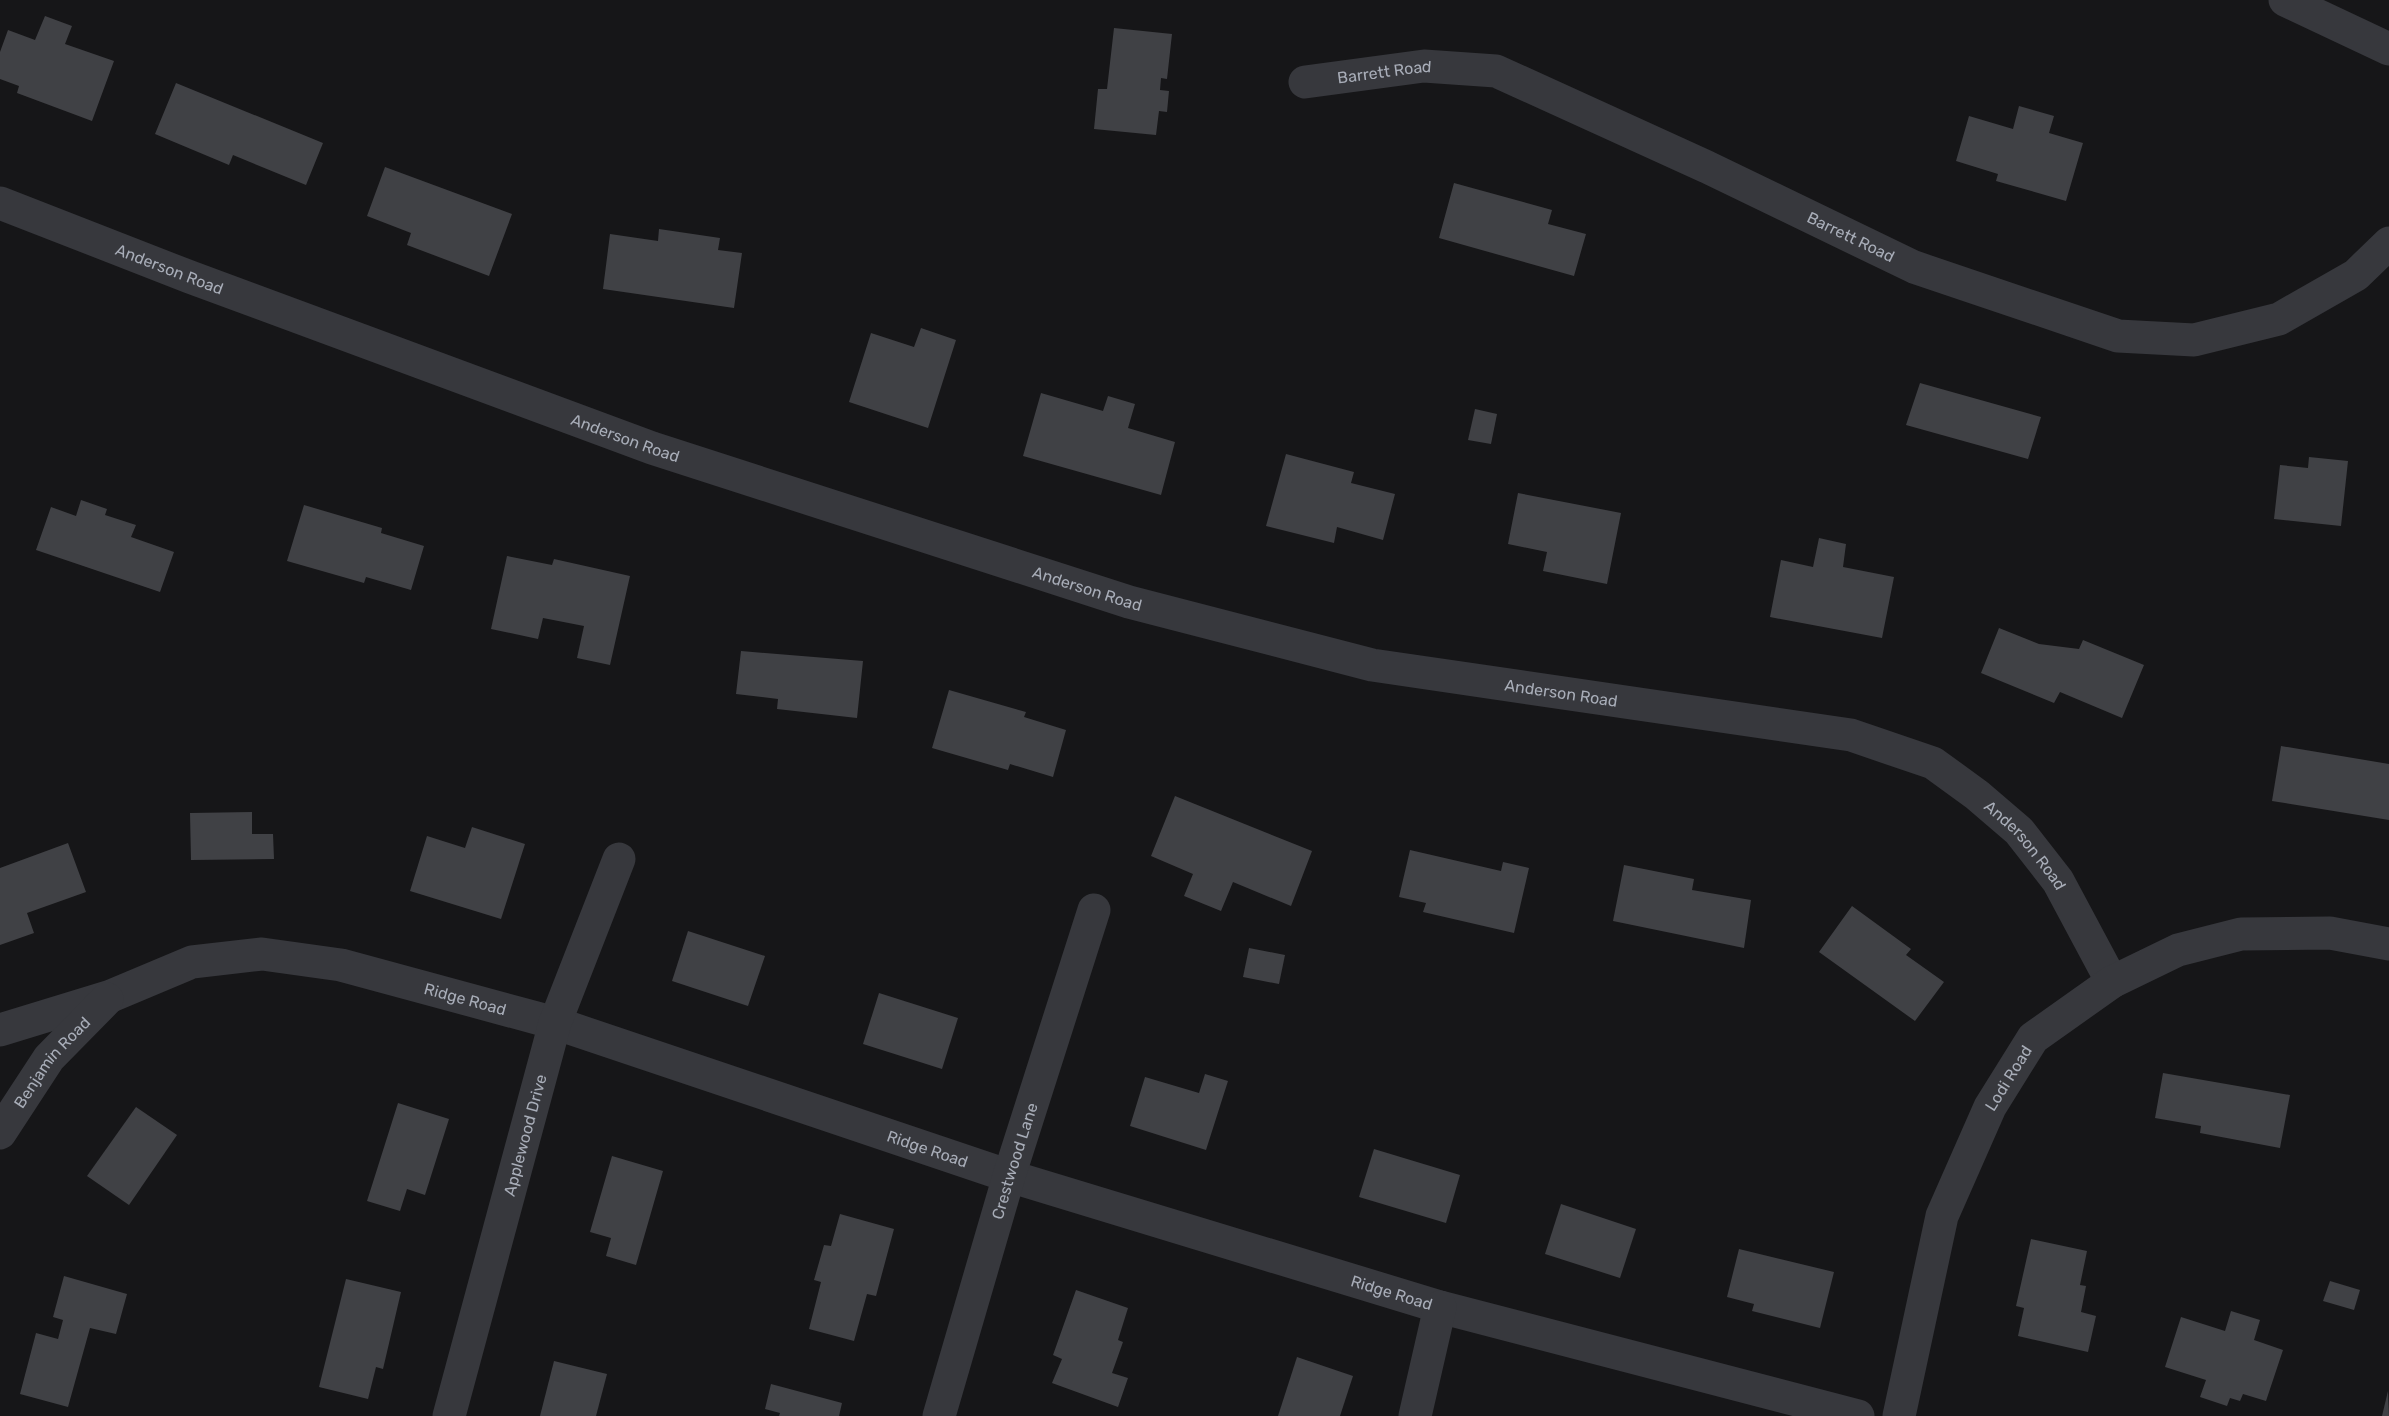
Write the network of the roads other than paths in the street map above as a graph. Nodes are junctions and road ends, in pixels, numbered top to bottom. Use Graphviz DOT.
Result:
graph roads {
  1 [pos="2285,0"];
  2 [pos="2389,49"];
  3 [pos="1305,82"];
  4 [pos="0,203"];
  5 [pos="2389,243"];
  6 [pos="619,859"];
  7 [pos="1094,910"];
  8 [pos="2389,944"];
  9 [pos="2112,982"];
  10 [pos="111,996"];
  11 [pos="555,1023"];
  12 [pos="0,1030"];
  13 [pos="0,1133"];
  14 [pos="1009,1176"];
  15 [pos="1440,1307"];
  16 [pos="449,1416"];
  17 [pos="939,1416"];
  18 [pos="1414,1416"];
  19 [pos="1858,1416"];
  20 [pos="1899,1416"];
  1 -- 2 [label="street"];
  3 -- 5 [label="street, Barrett Road"];
  4 -- 9 [label="street, Anderson Road"];
  6 -- 11 [label="street, Applewood Drive"];
  7 -- 14 [label="street, Crestwood Lane"];
  8 -- 9 [label="street, Lodi Road"];
  9 -- 20 [label="street, Lodi Road"];
  10 -- 11 [label="street, Ridge Road"];
  10 -- 12 [label="street, Ridge Road"];
  10 -- 13 [label="street, Benjamin Road"];
  11 -- 14 [label="street, Ridge Road"];
  11 -- 16 [label="street, Applewood Drive"];
  14 -- 15 [label="street, Ridge Road"];
  14 -- 17 [label="street, Crestwood Lane"];
  15 -- 18 [label="street"];
  15 -- 19 [label="street, Ridge Road"];
}
